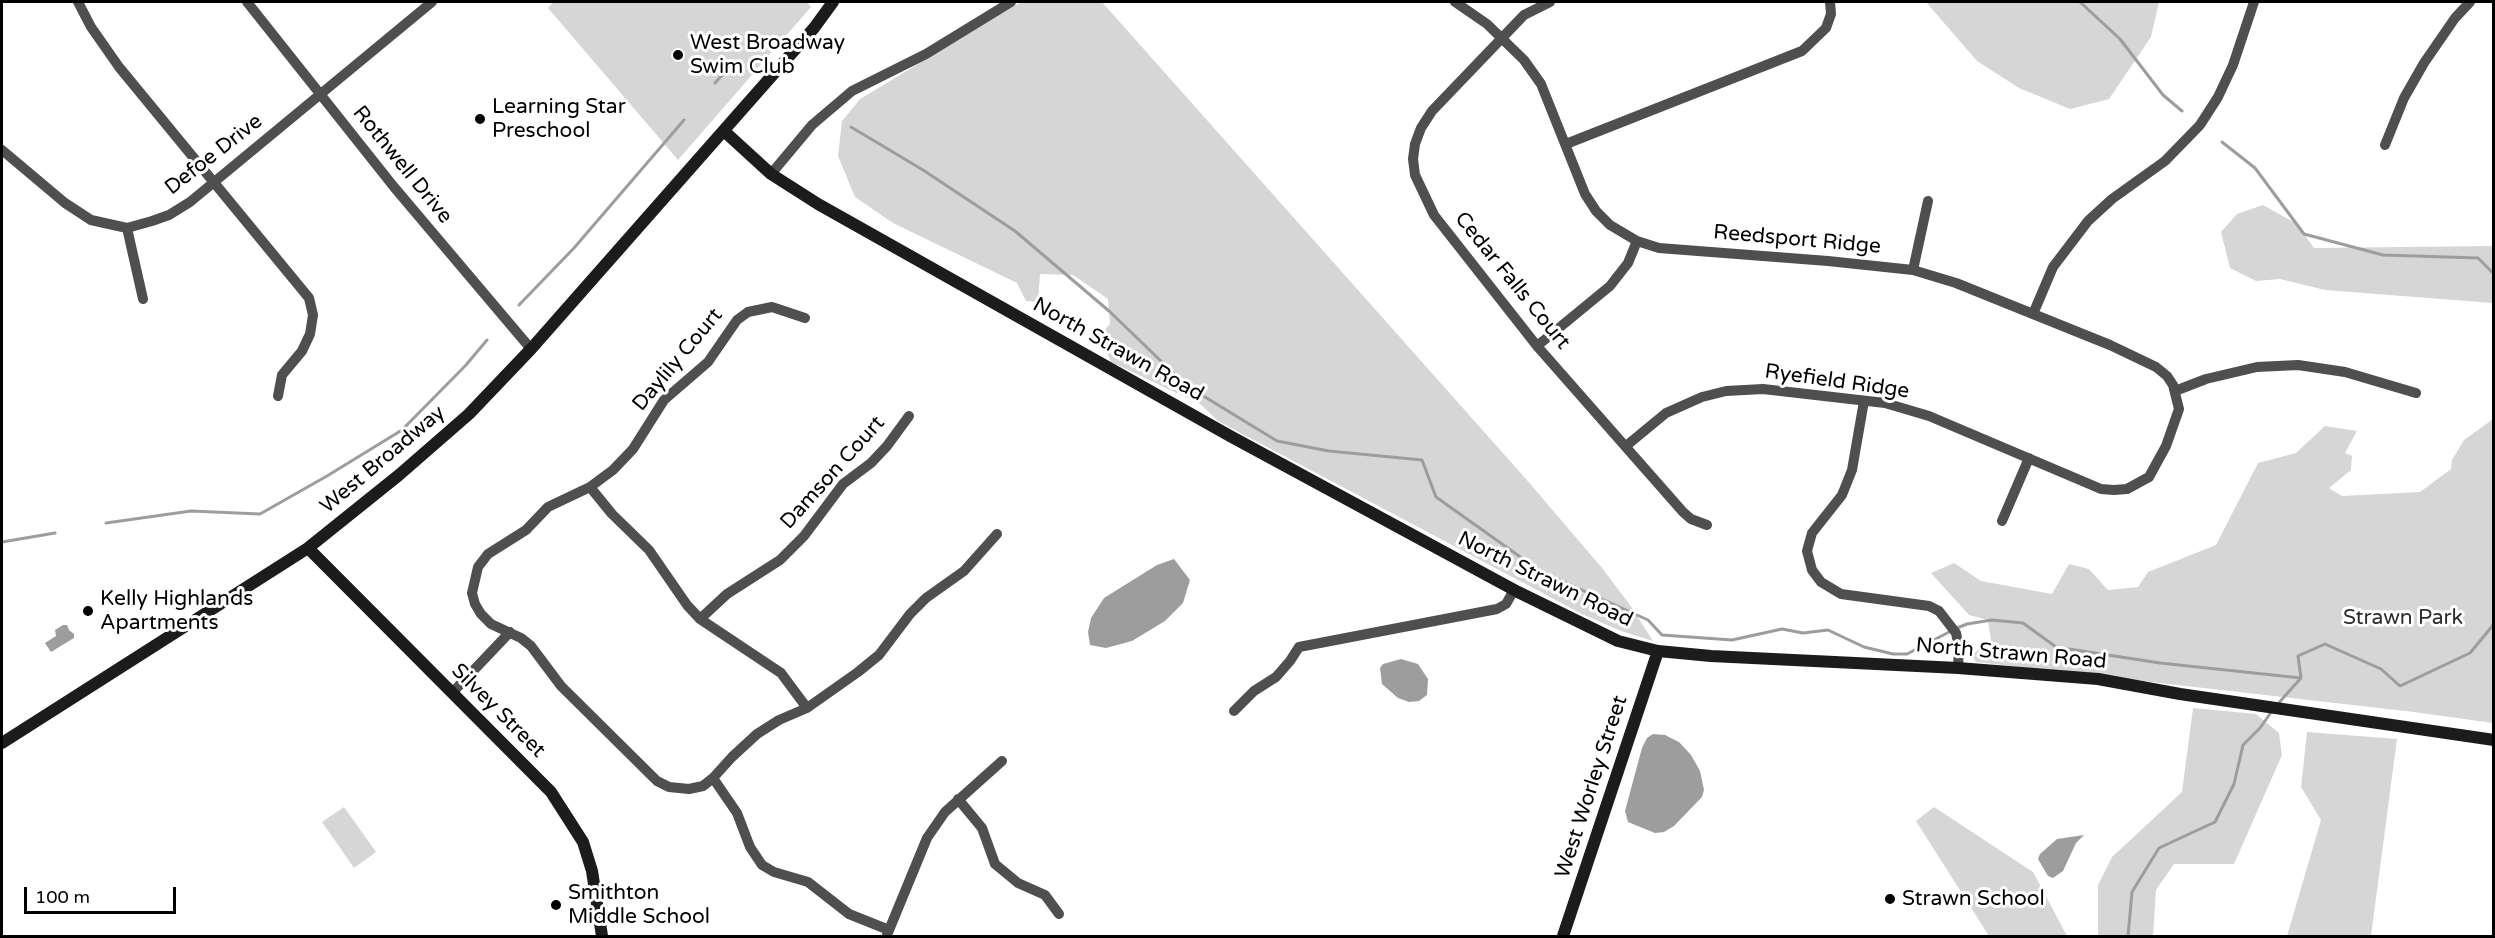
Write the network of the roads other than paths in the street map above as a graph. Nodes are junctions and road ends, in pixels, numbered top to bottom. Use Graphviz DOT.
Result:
graph roads {
  1 [pos="78,2"];
  2 [pos="247,2"];
  3 [pos="432,2"];
  4 [pos="833,2"];
  5 [pos="1011,2"];
  6 [pos="1455,2"];
  7 [pos="1550,2"];
  8 [pos="1830,2"];
  9 [pos="2254,2"];
  10 [pos="2470,2"];
  11 [pos="1503,38"];
  12 [pos="321,95"];
  13 [pos="724,131"];
  14 [pos="1566,144"];
  15 [pos="2385,145"];
  16 [pos="2,150"];
  17 [pos="771,174"];
  18 [pos="214,182"];
  19 [pos="1928,201"];
  20 [pos="127,228"];
  21 [pos="1637,241"];
  22 [pos="1913,270"];
  23 [pos="143,299"];
  24 [pos="2033,314"];
  25 [pos="805,318"];
  26 [pos="1537,346"];
  27 [pos="531,349"];
  28 [pos="2175,391"];
  29 [pos="2416,393"];
  30 [pos="278,396"];
  31 [pos="1864,401"];
  32 [pos="909,416"];
  33 [pos="1626,446"];
  34 [pos="2029,458"];
  35 [pos="590,487"];
  36 [pos="2001,521"];
  37 [pos="1707,525"];
  38 [pos="997,534"];
  39 [pos="308,548"];
  40 [pos="1514,590"];
  41 [pos="700,619"];
  42 [pos="510,632"];
  43 [pos="1658,651"];
  44 [pos="1958,668"];
  45 [pos="452,693"];
  46 [pos="807,708"];
  47 [pos="1234,711"];
  48 [pos="2493,740"];
  49 [pos="2,743"];
  50 [pos="1002,761"];
  51 [pos="713,778"];
  52 [pos="958,799"];
  53 [pos="1059,914"];
  54 [pos="888,933"];
  55 [pos="602,936"];
  56 [pos="1563,936"];
  1 -- 18 [label="street"];
  2 -- 12 [label="street, Rothwell Drive"];
  3 -- 12 [label="street, Defoe Drive"];
  4 -- 13 [label="street, West Broadway"];
  5 -- 17 [label="street"];
  6 -- 11 [label="street, Reedsport Ridge"];
  7 -- 11 [label="street, Cedar Falls Court"];
  8 -- 14 [label="street"];
  9 -- 24 [label="street"];
  10 -- 15 [label="street"];
  11 -- 14 [label="street, Reedsport Ridge"];
  11 -- 26 [label="street, Cedar Falls Court"];
  12 -- 18 [label="street, Defoe Drive"];
  12 -- 27 [label="street, Rothwell Drive"];
  13 -- 17 [label="street, North Strawn Road"];
  13 -- 27 [label="street, West Broadway"];
  14 -- 21 [label="street, Reedsport Ridge"];
  16 -- 20 [label="street, Defoe Drive"];
  17 -- 40 [label="street, North Strawn Road"];
  18 -- 20 [label="street, Defoe Drive"];
  18 -- 30 [label="street"];
  19 -- 22 [label="street"];
  20 -- 23 [label="street"];
  21 -- 22 [label="street, Reedsport Ridge"];
  21 -- 26 [label="street"];
  22 -- 24 [label="street, Reedsport Ridge"];
  24 -- 28 [label="street, Reedsport Ridge"];
  25 -- 35 [label="street, Daylily Court"];
  26 -- 33 [label="street, Cedar Falls Court"];
  27 -- 39 [label="street, West Broadway"];
  28 -- 29 [label="street"];
  28 -- 34 [label="street, Ryefield Ridge"];
  31 -- 33 [label="street, Ryefield Ridge"];
  31 -- 34 [label="street, Ryefield Ridge"];
  31 -- 44 [label="street"];
  32 -- 41 [label="street, Damson Court"];
  33 -- 37 [label="street, Cedar Falls Court"];
  34 -- 36 [label="street"];
  35 -- 41 [label="street"];
  35 -- 42 [label="street, Daylily Court"];
  38 -- 46 [label="street"];
  39 -- 45 [label="street, Silvey Street"];
  39 -- 49 [label="street, West Broadway"];
  40 -- 43 [label="street, North Strawn Road"];
  40 -- 47 [label="street"];
  41 -- 46 [label="street"];
  42 -- 45 [label="street"];
  42 -- 51 [label="street"];
  43 -- 44 [label="street, North Strawn Road"];
  43 -- 56 [label="street, West Worley Street"];
  44 -- 48 [label="street, North Strawn Road"];
  45 -- 55 [label="street, Silvey Street"];
  46 -- 51 [label="street"];
  50 -- 52 [label="street"];
  51 -- 54 [label="street"];
  52 -- 53 [label="street"];
  52 -- 54 [label="street"];
}
